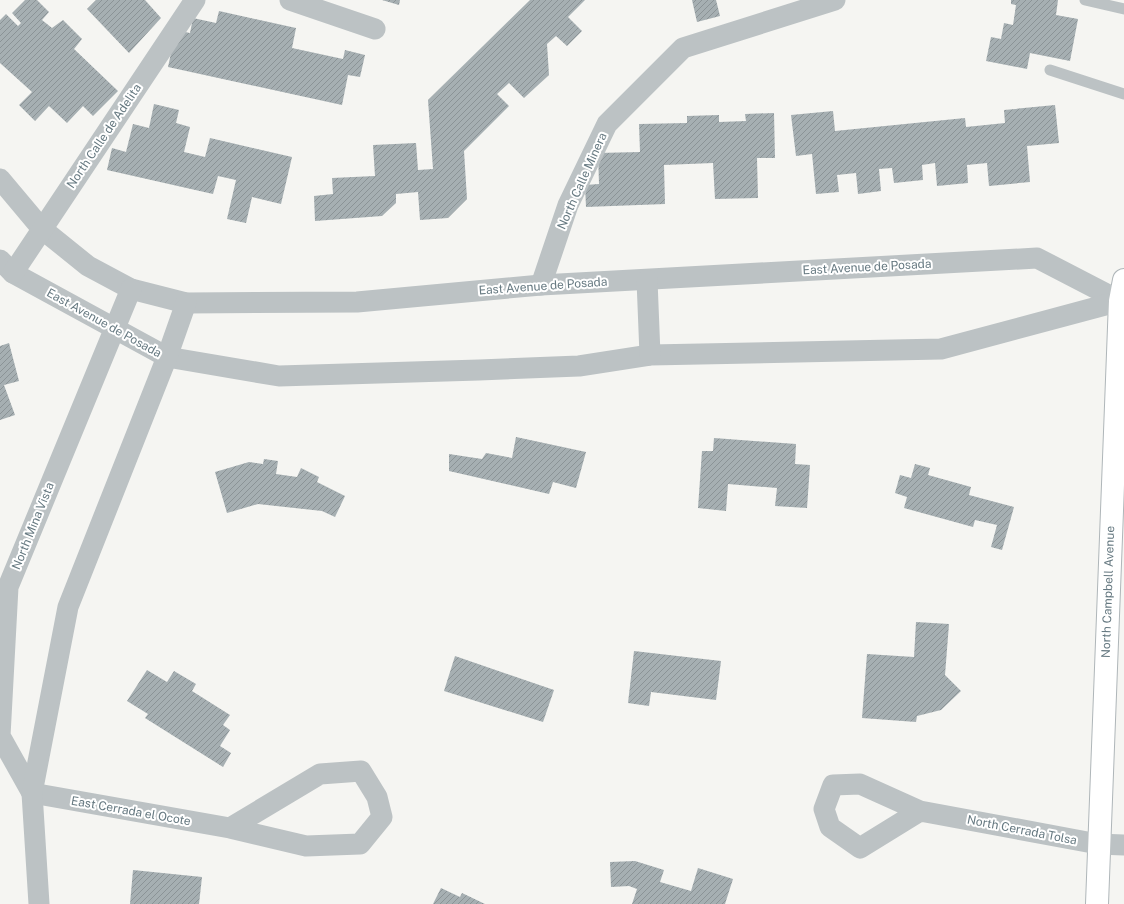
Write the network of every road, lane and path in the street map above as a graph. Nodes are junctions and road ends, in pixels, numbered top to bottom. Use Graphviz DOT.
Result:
graph roads {
  1 [pos="195,0"];
  2 [pos="290,0"];
  3 [pos="834,0"];
  4 [pos="1085,0"];
  5 [pos="1124,8"];
  6 [pos="375,29"];
  7 [pos="1050,70"];
  8 [pos="1124,94"];
  9 [pos="0,179"];
  10 [pos="42,229"];
  11 [pos="7,266"];
  12 [pos="646,280"];
  13 [pos="1124,280"];
  14 [pos="541,285"];
  15 [pos="130,289"];
  16 [pos="1122,301"];
  17 [pos="186,303"];
  18 [pos="114,328"];
  19 [pos="650,355"];
  20 [pos="167,357"];
  21 [pos="32,793"];
  22 [pos="920,811"];
  23 [pos="230,828"];
  24 [pos="1098,844"];
  25 [pos="1124,845"];
  26 [pos="39,904"];
  27 [pos="1097,904"];
  1 -- 10 [label="street, North Calle de Adelita"];
  2 -- 6 [label="street"];
  3 -- 14 [label="street, North Calle Minera"];
  4 -- 5 [label="lane"];
  7 -- 8 [label="lane"];
  9 -- 10 [label="street, East Avenue de Posada"];
  10 -- 11 [label="street, North Calle de Adelita"];
  10 -- 15 [label="street, East Avenue de Posada"];
  11 -- 18 [label="street, East Avenue de Posada"];
  12 -- 14 [label="street, East Avenue de Posada"];
  12 -- 16 [label="street, East Avenue de Posada"];
  12 -- 19 [label="street"];
  13 -- 16 [label="main road, North Campbell Avenue"];
  14 -- 17 [label="street, East Avenue de Posada"];
  15 -- 17 [label="street, East Avenue de Posada"];
  15 -- 18 [label="street, North Mina Vista"];
  16 -- 19 [label="street, East Avenue de Posada"];
  16 -- 24 [label="main road, North Campbell Avenue"];
  17 -- 20 [label="street, North Mina Vista"];
  18 -- 20 [label="street, East Avenue de Posada"];
  18 -- 21 [label="street, North Mina Vista"];
  19 -- 20 [label="street, East Avenue de Posada"];
  20 -- 21 [label="street, North Mina Vista"];
  21 -- 23 [label="street, East Cerrada el Ocote"];
  21 -- 26 [label="street, North Mina Vista"];
  22 -- 24 [label="street, North Cerrada Tolsa"];
  23 -- 23 [label="street, East Cerrada el Ocote"];
  24 -- 25 [label="street, North Cerrada Tolsa"];
  24 -- 27 [label="main road, North Campbell Avenue"];
}
